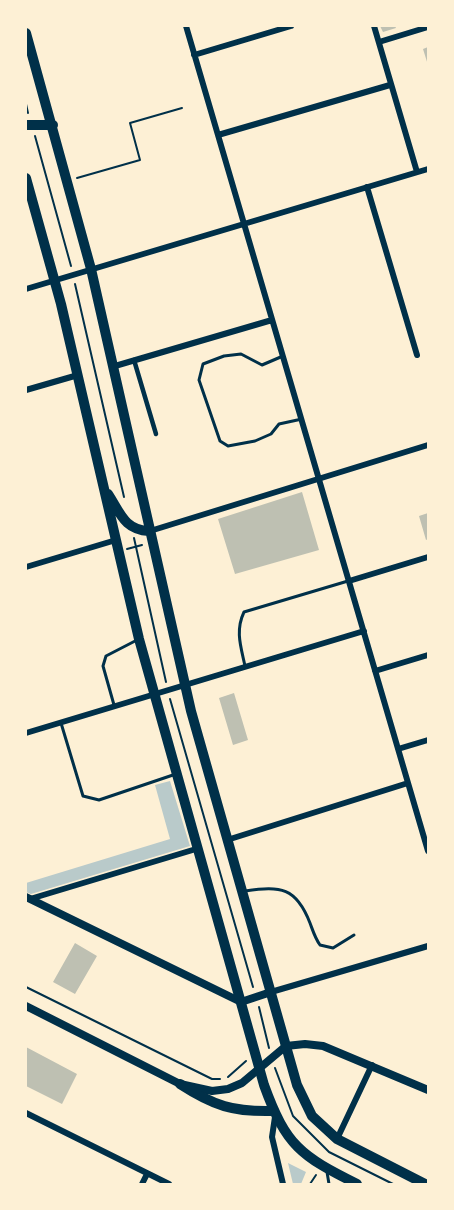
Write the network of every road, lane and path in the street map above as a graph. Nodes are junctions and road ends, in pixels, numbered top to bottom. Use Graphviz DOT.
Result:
graph roads {
  1 [pos="186,26"];
  2 [pos="291,26"];
  3 [pos="374,26"];
  4 [pos="429,27"];
  5 [pos="26,33"];
  6 [pos="379,42"];
  7 [pos="194,55"];
  8 [pos="390,85"];
  9 [pos="182,108"];
  10 [pos="52,125"];
  11 [pos="26,126"];
  12 [pos="218,135"];
  13 [pos="429,169"];
  14 [pos="417,172"];
  15 [pos="26,177"];
  16 [pos="69,181"];
  17 [pos="367,187"];
  18 [pos="244,224"];
  19 [pos="91,269"];
  20 [pos="55,280"];
  21 [pos="26,289"];
  22 [pos="272,320"];
  23 [pos="417,355"];
  24 [pos="283,356"];
  25 [pos="134,360"];
  26 [pos="115,366"];
  27 [pos="78,375"];
  28 [pos="26,390"];
  29 [pos="302,419"];
  30 [pos="156,434"];
  31 [pos="429,446"];
  32 [pos="319,480"];
  33 [pos="104,487"];
  34 [pos="149,531"];
  35 [pos="116,540"];
  36 [pos="152,542"];
  37 [pos="118,551"];
  38 [pos="429,558"];
  39 [pos="26,567"];
  40 [pos="349,581"];
  41 [pos="364,631"];
  42 [pos="139,639"];
  43 [pos="429,655"];
  44 [pos="246,668"];
  45 [pos="375,671"];
  46 [pos="185,686"];
  47 [pos="154,695"];
  48 [pos="114,707"];
  49 [pos="61,723"];
  50 [pos="26,733"];
  51 [pos="429,740"];
  52 [pos="398,749"];
  53 [pos="175,774"];
  54 [pos="408,783"];
  55 [pos="227,840"];
  56 [pos="196,849"];
  57 [pos="429,851"];
  58 [pos="242,891"];
  59 [pos="28,898"];
  60 [pos="354,935"];
  61 [pos="429,946"];
  62 [pos="26,987"];
  63 [pos="271,992"];
  64 [pos="241,1002"];
  65 [pos="26,1006"];
  66 [pos="268,1041"];
  67 [pos="286,1046"];
  68 [pos="255,1053"];
  69 [pos="372,1065"];
  70 [pos="259,1070"];
  71 [pos="180,1084"];
  72 [pos="429,1090"];
  73 [pos="26,1113"];
  74 [pos="274,1114"];
  75 [pos="337,1139"];
  76 [pos="324,1169"];
  77 [pos="147,1174"];
  78 [pos="142,1185"];
  79 [pos="169,1185"];
  80 [pos="283,1185"];
  81 [pos="310,1185"];
  82 [pos="329,1185"];
  83 [pos="357,1185"];
  84 [pos="425,1185"];
  1 -- 7 [label="street"];
  2 -- 7 [label="street"];
  3 -- 6 [label="street"];
  4 -- 6 [label="street"];
  5 -- 10 [label="main road"];
  6 -- 8 [label="street"];
  7 -- 12 [label="street"];
  8 -- 12 [label="street"];
  8 -- 14 [label="street"];
  9 -- 16 [label="path"];
  10 -- 11 [label="main road"];
  10 -- 16 [label="main road"];
  12 -- 18 [label="street"];
  13 -- 14 [label="street"];
  14 -- 17 [label="street"];
  15 -- 20 [label="main road"];
  16 -- 19 [label="main road"];
  17 -- 18 [label="street"];
  17 -- 23 [label="street"];
  18 -- 19 [label="street"];
  18 -- 22 [label="street"];
  19 -- 20 [label="street"];
  19 -- 26 [label="main road"];
  20 -- 21 [label="street"];
  20 -- 27 [label="main road"];
  22 -- 24 [label="street"];
  22 -- 25 [label="street"];
  24 -- 29 [label="street"];
  24 -- 29 [label="lane"];
  25 -- 26 [label="street"];
  25 -- 30 [label="street"];
  26 -- 34 [label="main road"];
  27 -- 28 [label="street"];
  27 -- 33 [label="main road"];
  29 -- 32 [label="street"];
  31 -- 32 [label="street"];
  32 -- 34 [label="street"];
  32 -- 40 [label="street"];
  33 -- 34 [label="main road"];
  33 -- 35 [label="main road"];
  34 -- 36 [label="main road"];
  35 -- 37 [label="main road"];
  35 -- 39 [label="street"];
  36 -- 37 [label="path"];
  36 -- 46 [label="main road"];
  37 -- 42 [label="main road"];
  38 -- 40 [label="street"];
  40 -- 41 [label="street"];
  40 -- 44 [label="lane"];
  41 -- 44 [label="street"];
  41 -- 45 [label="street"];
  42 -- 47 [label="main road"];
  42 -- 48 [label="lane"];
  43 -- 45 [label="street"];
  44 -- 46 [label="street"];
  45 -- 52 [label="street"];
  46 -- 47 [label="street"];
  46 -- 55 [label="main road"];
  47 -- 48 [label="street"];
  47 -- 53 [label="main road"];
  48 -- 49 [label="street"];
  49 -- 50 [label="street"];
  49 -- 53 [label="lane"];
  51 -- 52 [label="street"];
  52 -- 54 [label="street"];
  53 -- 56 [label="main road"];
  54 -- 55 [label="street"];
  54 -- 57 [label="street"];
  55 -- 58 [label="main road"];
  56 -- 59 [label="street"];
  56 -- 64 [label="main road"];
  58 -- 60 [label="lane"];
  58 -- 63 [label="main road"];
  59 -- 64 [label="street"];
  61 -- 63 [label="street"];
  62 -- 68 [label="path"];
  63 -- 64 [label="street"];
  63 -- 67 [label="main road"];
  64 -- 68 [label="main road"];
  65 -- 71 [label="street"];
  66 -- 68 [label="path"];
  67 -- 69 [label="street"];
  67 -- 70 [label="street"];
  67 -- 75 [label="main road"];
  68 -- 70 [label="main road"];
  69 -- 72 [label="street"];
  69 -- 75 [label="street"];
  70 -- 71 [label="street"];
  70 -- 74 [label="main road"];
  71 -- 74 [label="main road"];
  73 -- 77 [label="street"];
  74 -- 76 [label="main road"];
  74 -- 80 [label="street"];
  75 -- 76 [label="path"];
  75 -- 84 [label="main road"];
  76 -- 81 [label="path"];
  76 -- 82 [label="lane"];
  76 -- 83 [label="main road"];
  77 -- 78 [label="street"];
  77 -- 79 [label="street"];
}
